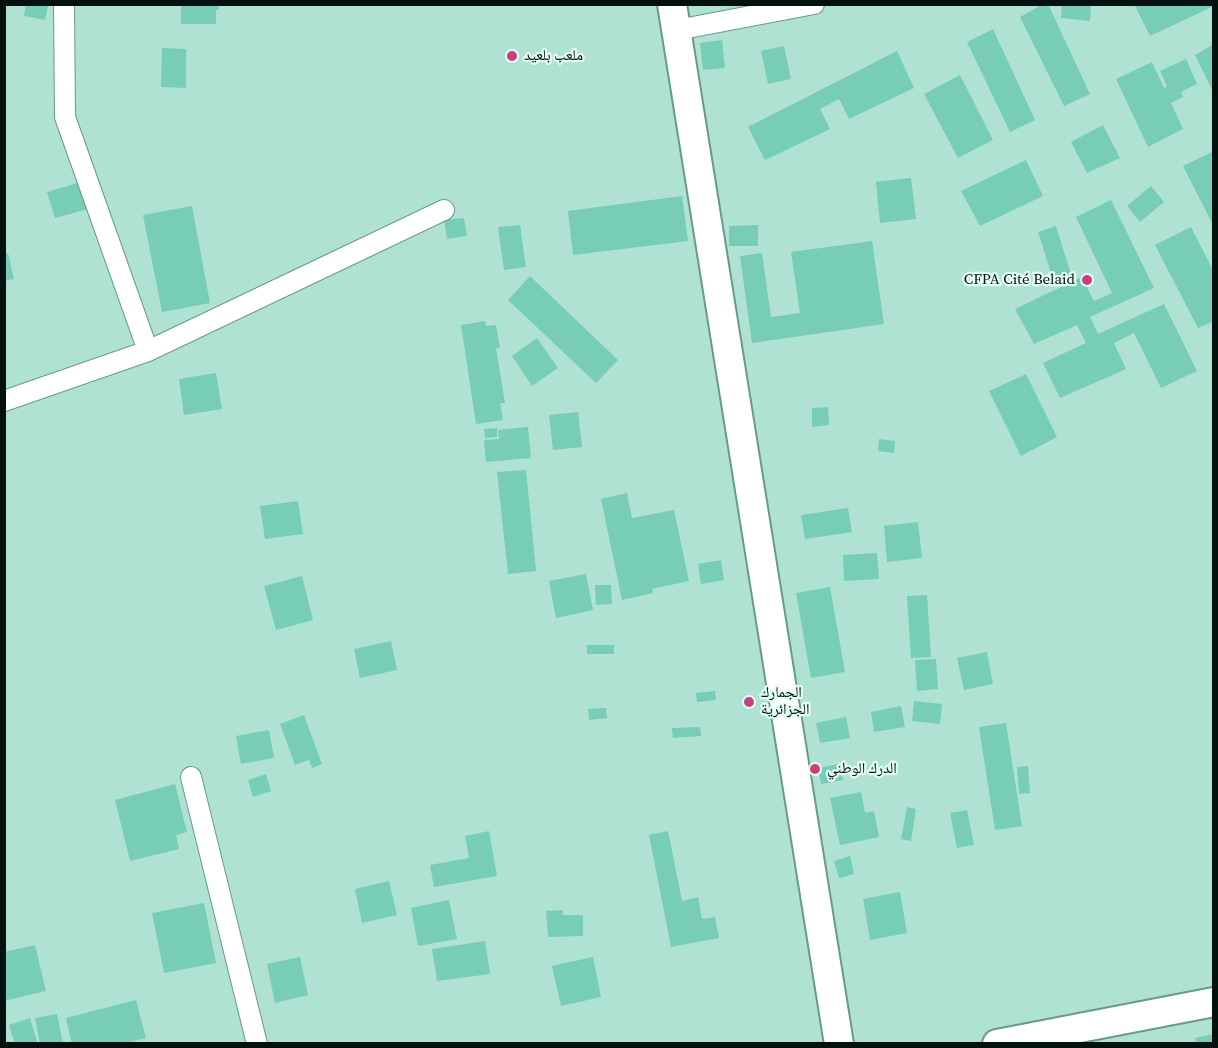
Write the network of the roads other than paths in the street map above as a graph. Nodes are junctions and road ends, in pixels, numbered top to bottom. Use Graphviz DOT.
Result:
graph roads {
  1 [pos="64,4"];
  2 [pos="814,4"];
  3 [pos="675,17"];
  4 [pos="444,210"];
  5 [pos="148,351"];
  6 [pos="4,401"];
  7 [pos="191,777"];
  8 [pos="1214,1002"];
  9 [pos="257,1044"];
  10 [pos="839,1044"];
  11 [pos="997,1044"];
  1 -- 5 [label="street"];
  2 -- 3 [label="street"];
  3 -- 10 [label="street"];
  4 -- 5 [label="street"];
  5 -- 6 [label="street"];
  7 -- 9 [label="street"];
  8 -- 11 [label="street"];
}
